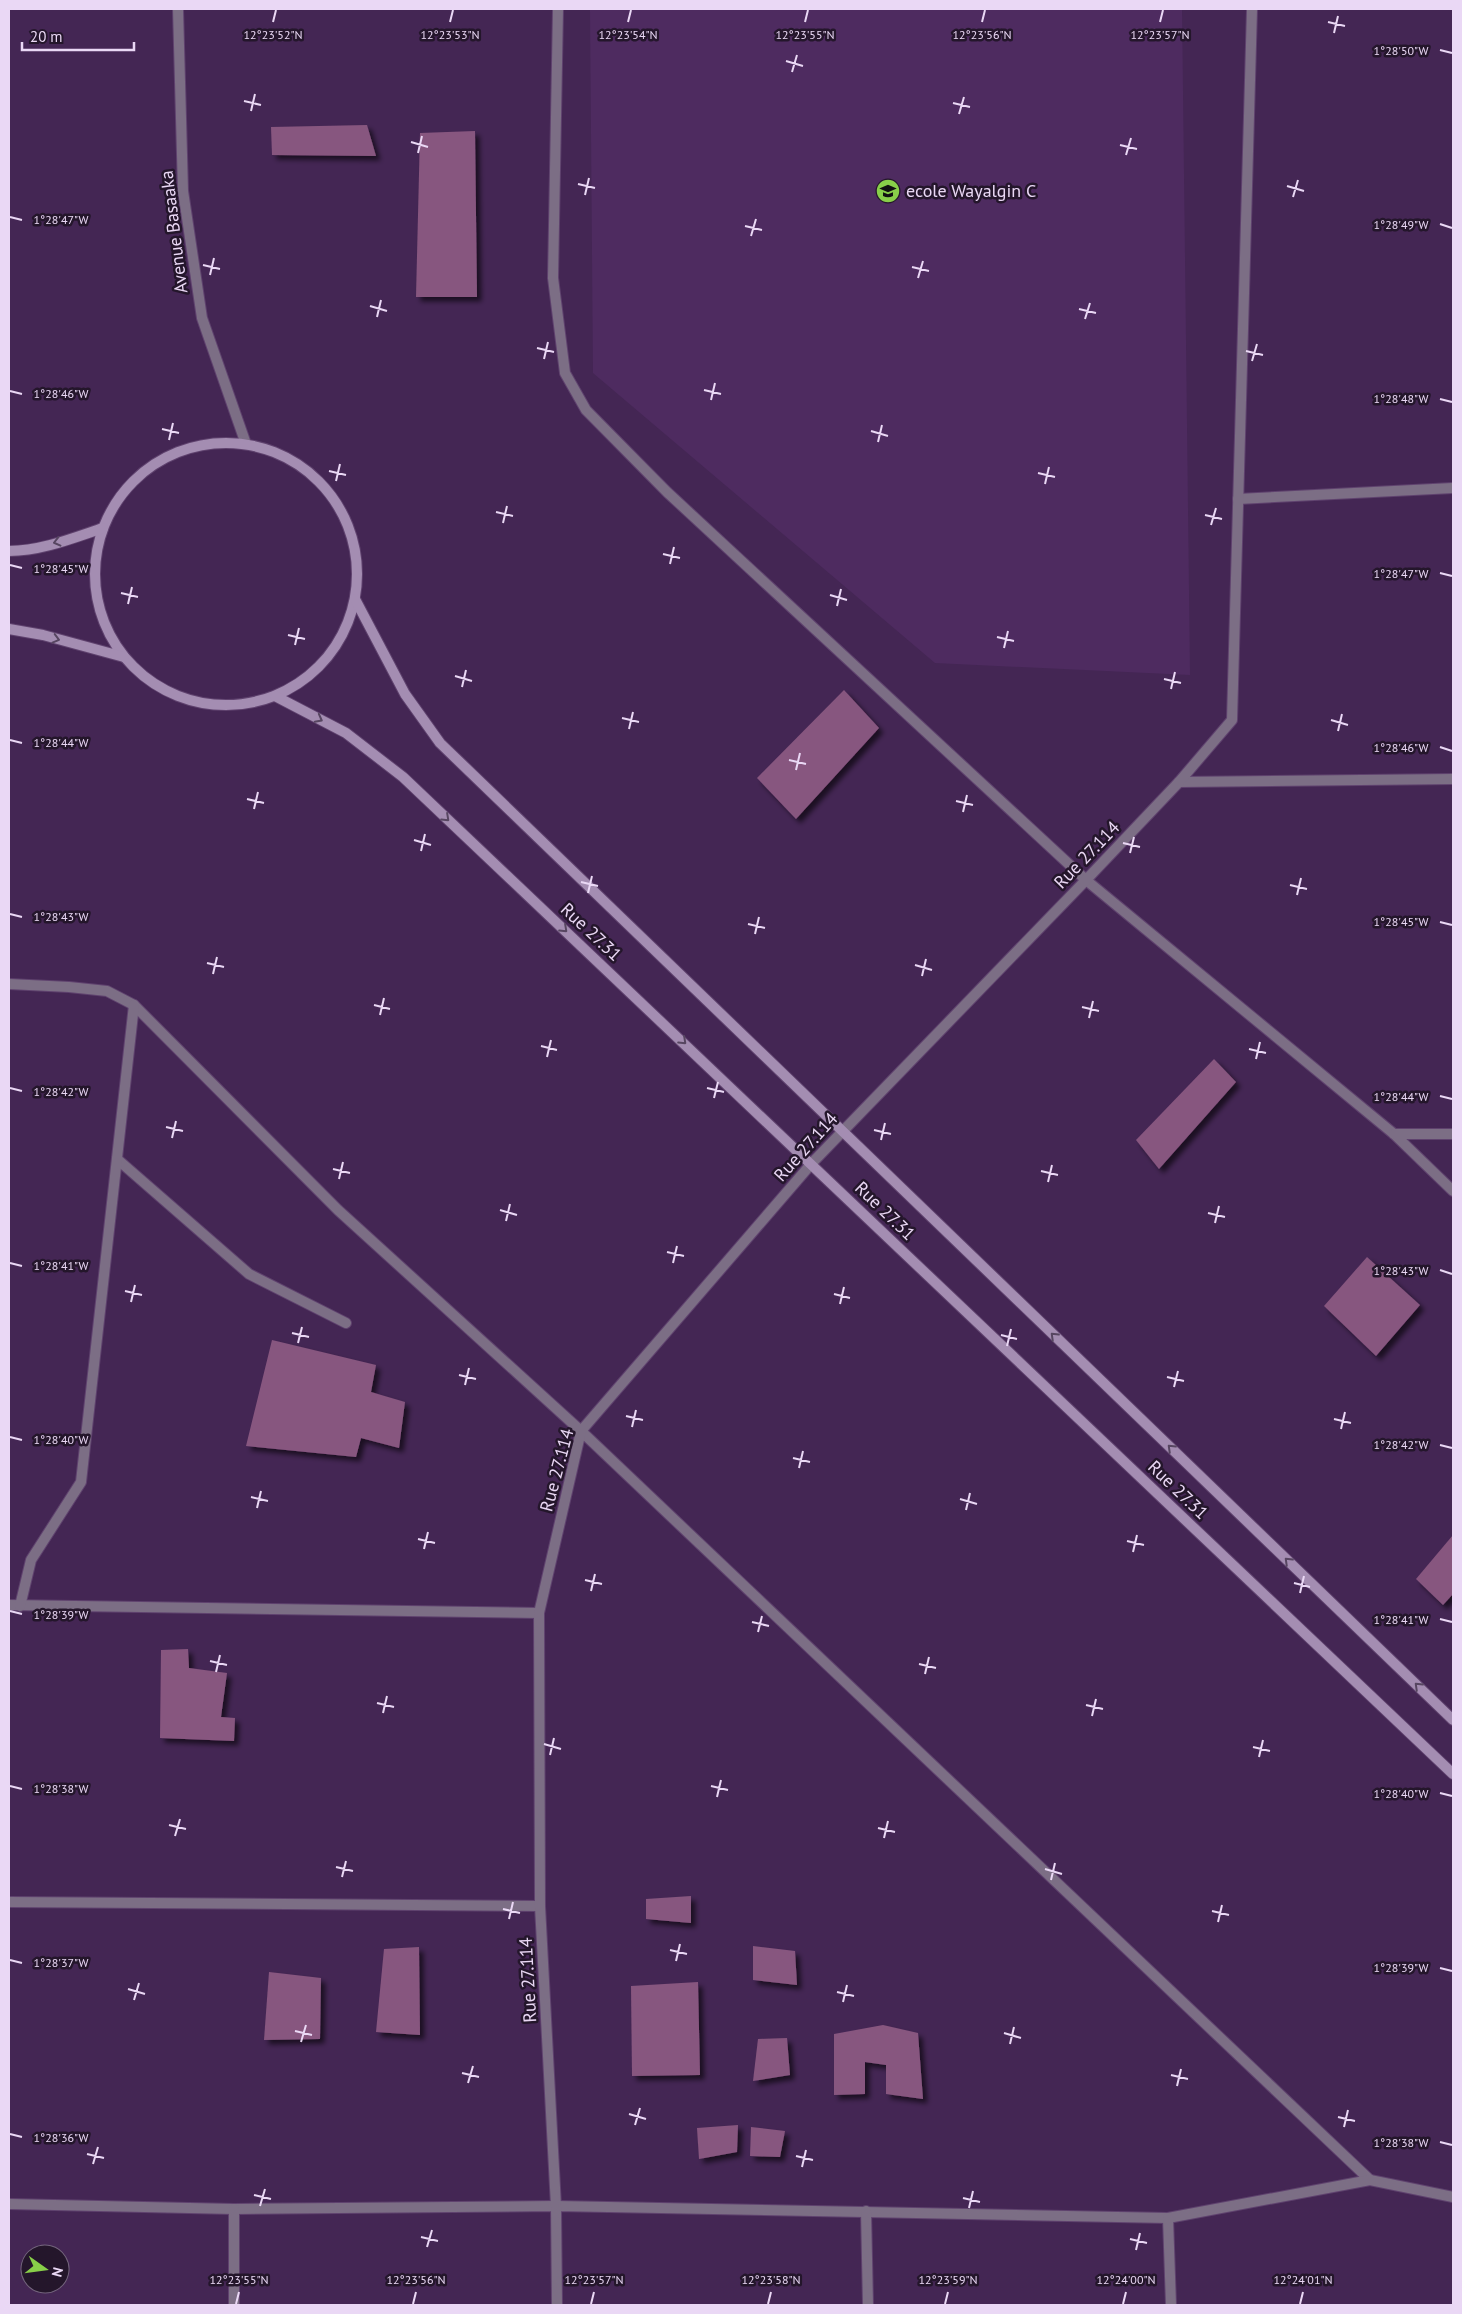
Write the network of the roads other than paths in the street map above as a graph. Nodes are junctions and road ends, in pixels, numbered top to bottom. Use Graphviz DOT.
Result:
graph roads {
  1 [pos="178,9"];
  2 [pos="558,9"];
  3 [pos="1252,9"];
  4 [pos="246,444"];
  5 [pos="1453,488"];
  6 [pos="1238,498"];
  7 [pos="103,528"];
  8 [pos="9,551"];
  9 [pos="354,599"];
  10 [pos="9,629"];
  11 [pos="124,657"];
  12 [pos="275,696"];
  13 [pos="1453,779"];
  14 [pos="1178,782"];
  15 [pos="1086,880"];
  16 [pos="9,984"];
  17 [pos="134,1005"];
  18 [pos="841,1131"];
  19 [pos="1394,1134"];
  20 [pos="1453,1134"];
  21 [pos="117,1159"];
  22 [pos="812,1163"];
  23 [pos="1453,1191"];
  24 [pos="346,1323"];
  25 [pos="581,1431"];
  26 [pos="9,1606"];
  27 [pos="20,1606"];
  28 [pos="538,1612"];
  29 [pos="1453,1720"];
  30 [pos="1453,1774"];
  31 [pos="9,1902"];
  32 [pos="540,1906"];
  33 [pos="1370,2180"];
  34 [pos="1453,2197"];
  35 [pos="9,2204"];
  36 [pos="556,2206"];
  37 [pos="234,2209"];
  38 [pos="866,2211"];
  39 [pos="1168,2218"];
  40 [pos="234,2305"];
  41 [pos="557,2305"];
  42 [pos="868,2305"];
  43 [pos="1171,2305"];
  1 -- 4 [label="street, Avenue Basaaka"];
  2 -- 15 [label="street"];
  3 -- 6 [label="street, Rue 27.114"];
  4 -- 7 [label="street"];
  4 -- 9 [label="street"];
  5 -- 6 [label="street"];
  6 -- 14 [label="street, Rue 27.114"];
  7 -- 8 [label="street, one-way"];
  7 -- 11 [label="street"];
  9 -- 12 [label="street"];
  9 -- 18 [label="street, Rue 27.31"];
  10 -- 11 [label="street, one-way"];
  11 -- 12 [label="street"];
  12 -- 22 [label="street, Rue 27.31, one-way"];
  13 -- 14 [label="street"];
  14 -- 15 [label="street, Rue 27.114"];
  15 -- 18 [label="street, Rue 27.114"];
  15 -- 19 [label="street"];
  16 -- 17 [label="street"];
  17 -- 21 [label="street"];
  17 -- 25 [label="street"];
  18 -- 22 [label="street, Rue 27.114"];
  29 -- 18 [label="street, Rue 27.31, one-way"];
  19 -- 20 [label="street"];
  19 -- 23 [label="street"];
  21 -- 24 [label="street"];
  21 -- 27 [label="street"];
  22 -- 25 [label="street, Rue 27.114"];
  22 -- 30 [label="street, Rue 27.31"];
  25 -- 28 [label="street, Rue 27.114"];
  25 -- 33 [label="street"];
  26 -- 27 [label="street"];
  27 -- 28 [label="street"];
  28 -- 32 [label="street, Rue 27.114"];
  31 -- 32 [label="street"];
  32 -- 36 [label="street, Rue 27.114"];
  33 -- 34 [label="street"];
  33 -- 39 [label="street"];
  35 -- 37 [label="street"];
  36 -- 37 [label="street"];
  36 -- 38 [label="street"];
  36 -- 41 [label="street, Rue 27.114"];
  37 -- 40 [label="street"];
  38 -- 39 [label="street"];
  38 -- 42 [label="street"];
  39 -- 43 [label="street"];
}
